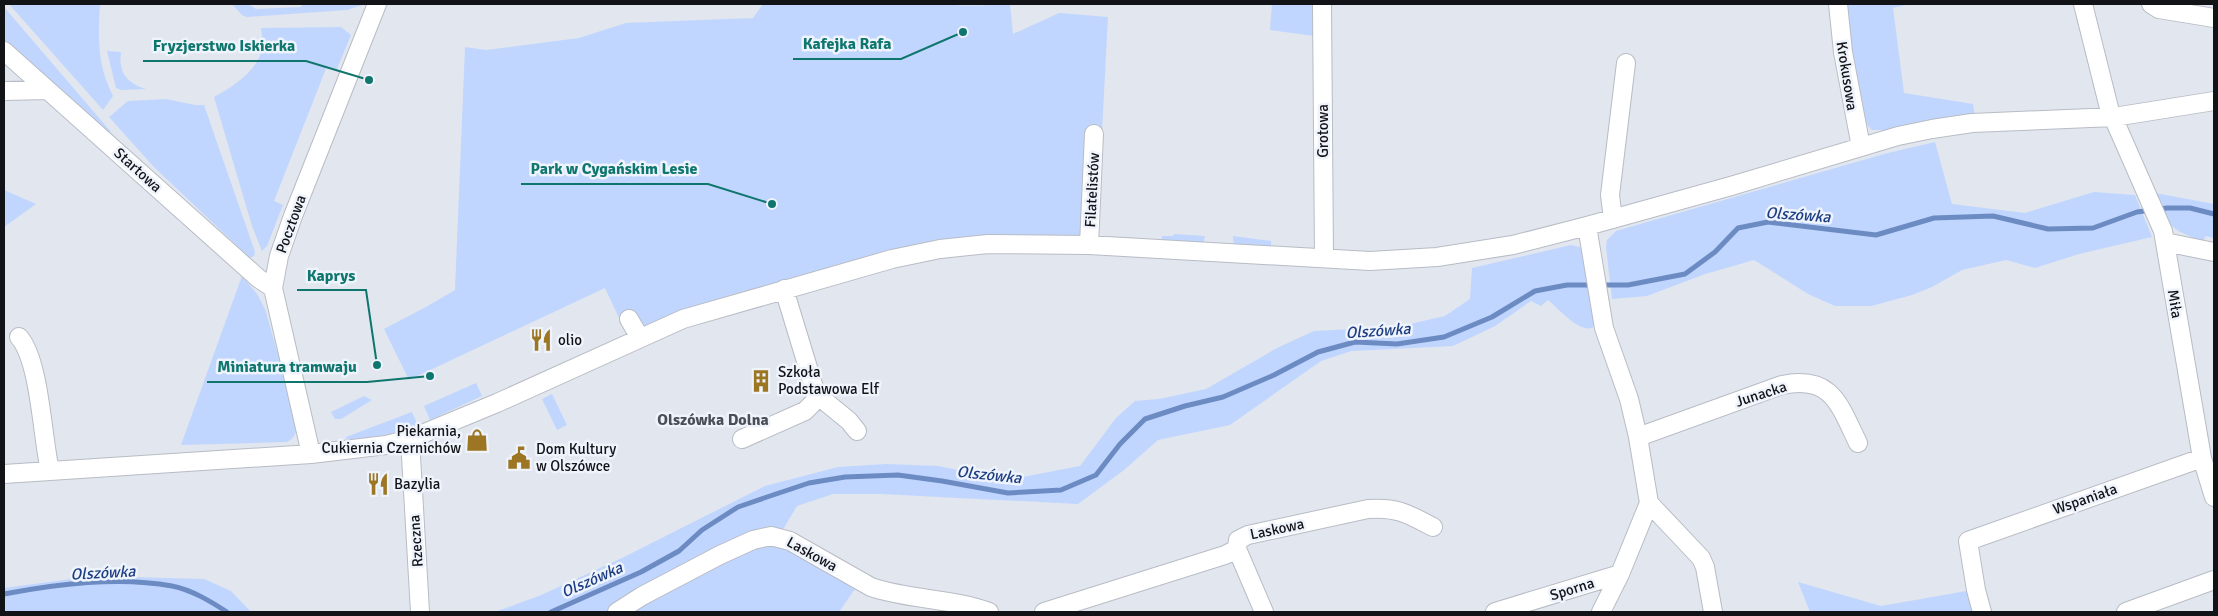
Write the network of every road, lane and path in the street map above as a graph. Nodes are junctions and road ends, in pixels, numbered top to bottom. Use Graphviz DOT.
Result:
graph roads {
  1 [pos="377,4"];
  2 [pos="1322,4"];
  3 [pos="1838,4"];
  4 [pos="2083,4"];
  5 [pos="2151,4"];
  6 [pos="2214,18"];
  7 [pos="4,51"];
  8 [pos="1626,63"];
  9 [pos="47,90"];
  10 [pos="4,91"];
  11 [pos="2214,101"];
  12 [pos="2114,117"];
  13 [pos="1094,134"];
  14 [pos="1861,147"];
  15 [pos="1613,219"];
  16 [pos="1587,226"];
  17 [pos="2164,236"];
  18 [pos="1089,246"];
  19 [pos="2214,252"];
  20 [pos="1324,258"];
  21 [pos="273,288"];
  22 [pos="784,289"];
  23 [pos="629,319"];
  24 [pos="19,337"];
  25 [pos="640,338"];
  26 [pos="816,394"];
  27 [pos="857,431"];
  28 [pos="1638,437"];
  29 [pos="410,439"];
  30 [pos="742,439"];
  31 [pos="1858,443"];
  32 [pos="311,454"];
  33 [pos="2202,458"];
  34 [pos="50,471"];
  35 [pos="4,474"];
  36 [pos="2214,497"];
  37 [pos="1649,503"];
  38 [pos="1433,527"];
  39 [pos="1237,549"];
  40 [pos="1620,574"];
  41 [pos="2214,580"];
  42 [pos="420,611"];
  43 [pos="617,612"];
  44 [pos="989,612"];
  45 [pos="1044,612"];
  46 [pos="1264,612"];
  47 [pos="1495,612"];
  48 [pos="1601,612"];
  49 [pos="1713,612"];
  50 [pos="1982,612"];
  51 [pos="2126,612"];
  1 -- 21 [label="street, Pocztowa"];
  2 -- 20 [label="street, Grotowa"];
  3 -- 14 [label="street, Krokusowa"];
  4 -- 12 [label="street"];
  5 -- 6 [label="street"];
  7 -- 9 [label="street, Startowa"];
  8 -- 15 [label="street"];
  9 -- 10 [label="street"];
  9 -- 21 [label="street, Startowa"];
  11 -- 12 [label="street"];
  12 -- 14 [label="street"];
  12 -- 17 [label="street, Miła"];
  13 -- 18 [label="street, Filatelistów"];
  14 -- 15 [label="street"];
  15 -- 16 [label="street"];
  16 -- 20 [label="street"];
  16 -- 28 [label="street"];
  17 -- 19 [label="street"];
  17 -- 33 [label="street, Miła"];
  18 -- 20 [label="street"];
  18 -- 22 [label="street"];
  21 -- 32 [label="street, Pocztowa"];
  22 -- 25 [label="street"];
  22 -- 26 [label="street"];
  23 -- 25 [label="street"];
  24 -- 34 [label="street"];
  25 -- 29 [label="street"];
  26 -- 27 [label="street"];
  26 -- 30 [label="street"];
  28 -- 31 [label="street, Junacka"];
  28 -- 37 [label="street"];
  29 -- 32 [label="street"];
  29 -- 42 [label="street, Rzeczna"];
  32 -- 34 [label="street"];
  33 -- 36 [label="street, Miła"];
  33 -- 50 [label="street, Wspaniała"];
  34 -- 35 [label="street"];
  37 -- 40 [label="street, Sporna"];
  37 -- 49 [label="street"];
  38 -- 39 [label="street, Laskowa"];
  39 -- 45 [label="street, Laskowa"];
  39 -- 46 [label="street"];
  40 -- 47 [label="street, Sporna"];
  40 -- 48 [label="street, Sporna"];
  41 -- 51 [label="street"];
  43 -- 44 [label="street, Laskowa"];
}
